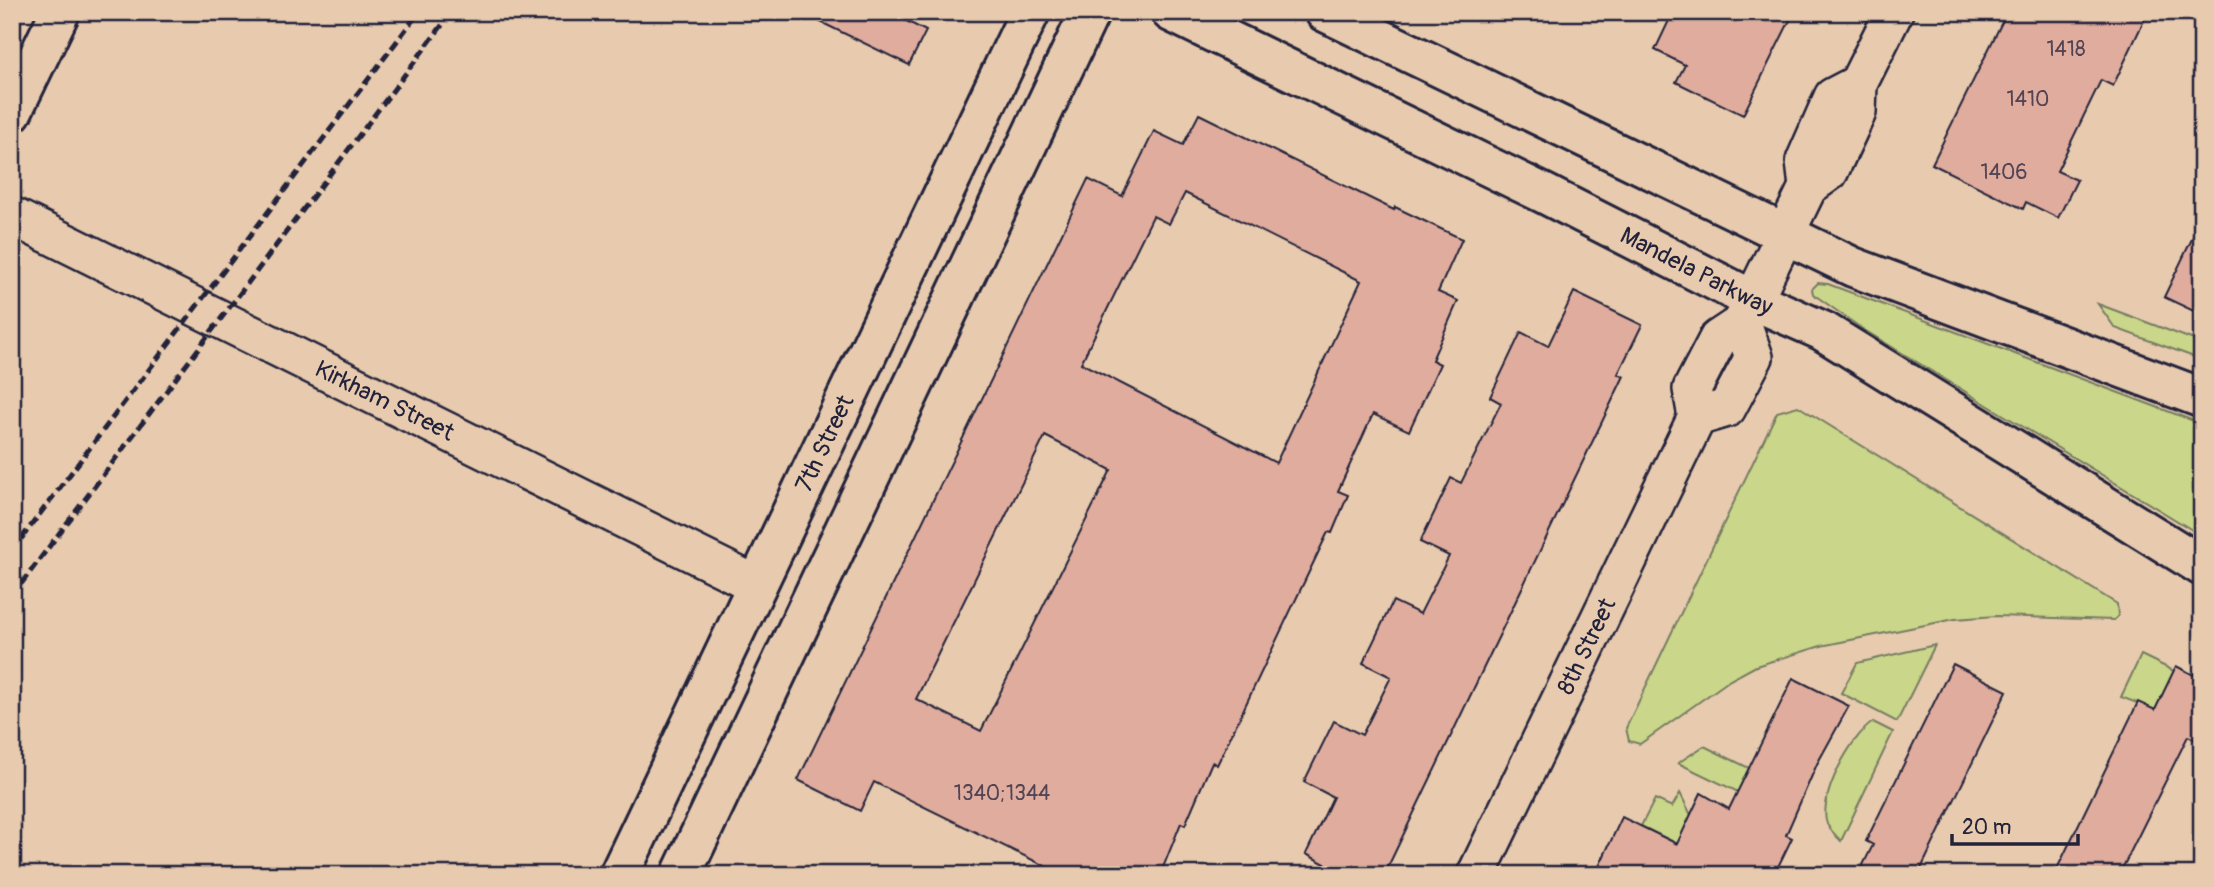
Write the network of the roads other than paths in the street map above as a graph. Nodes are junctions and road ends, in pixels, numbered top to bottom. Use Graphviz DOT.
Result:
graph roads {
  1 [pos="60,12"];
  2 [pos="1030,12"];
  3 [pos="1090,12"];
  4 [pos="1171,12"];
  5 [pos="1325,12"];
  6 [pos="1894,12"];
  7 [pos="12,112"];
  8 [pos="12,216"];
  9 [pos="1785,236"];
  10 [pos="1748,312"];
  11 [pos="2202,398"];
  12 [pos="2202,566"];
  13 [pos="757,585"];
  14 [pos="619,875"];
  15 [pos="681,875"];
  16 [pos="1476,875"];
  1 -- 7 [label="main road"];
  2 -- 13 [label="main road, 7th Street"];
  3 -- 15 [label="main road"];
  4 -- 10 [label="main road, Mandela Parkway"];
  5 -- 9 [label="main road"];
  6 -- 9 [label="street"];
  8 -- 13 [label="street, Kirkham Street"];
  9 -- 10 [label="street"];
  9 -- 11 [label="main road"];
  10 -- 12 [label="main road, Mandela Parkway"];
  10 -- 16 [label="street, 8th Street"];
  13 -- 14 [label="main road, 7th Street"];
}
